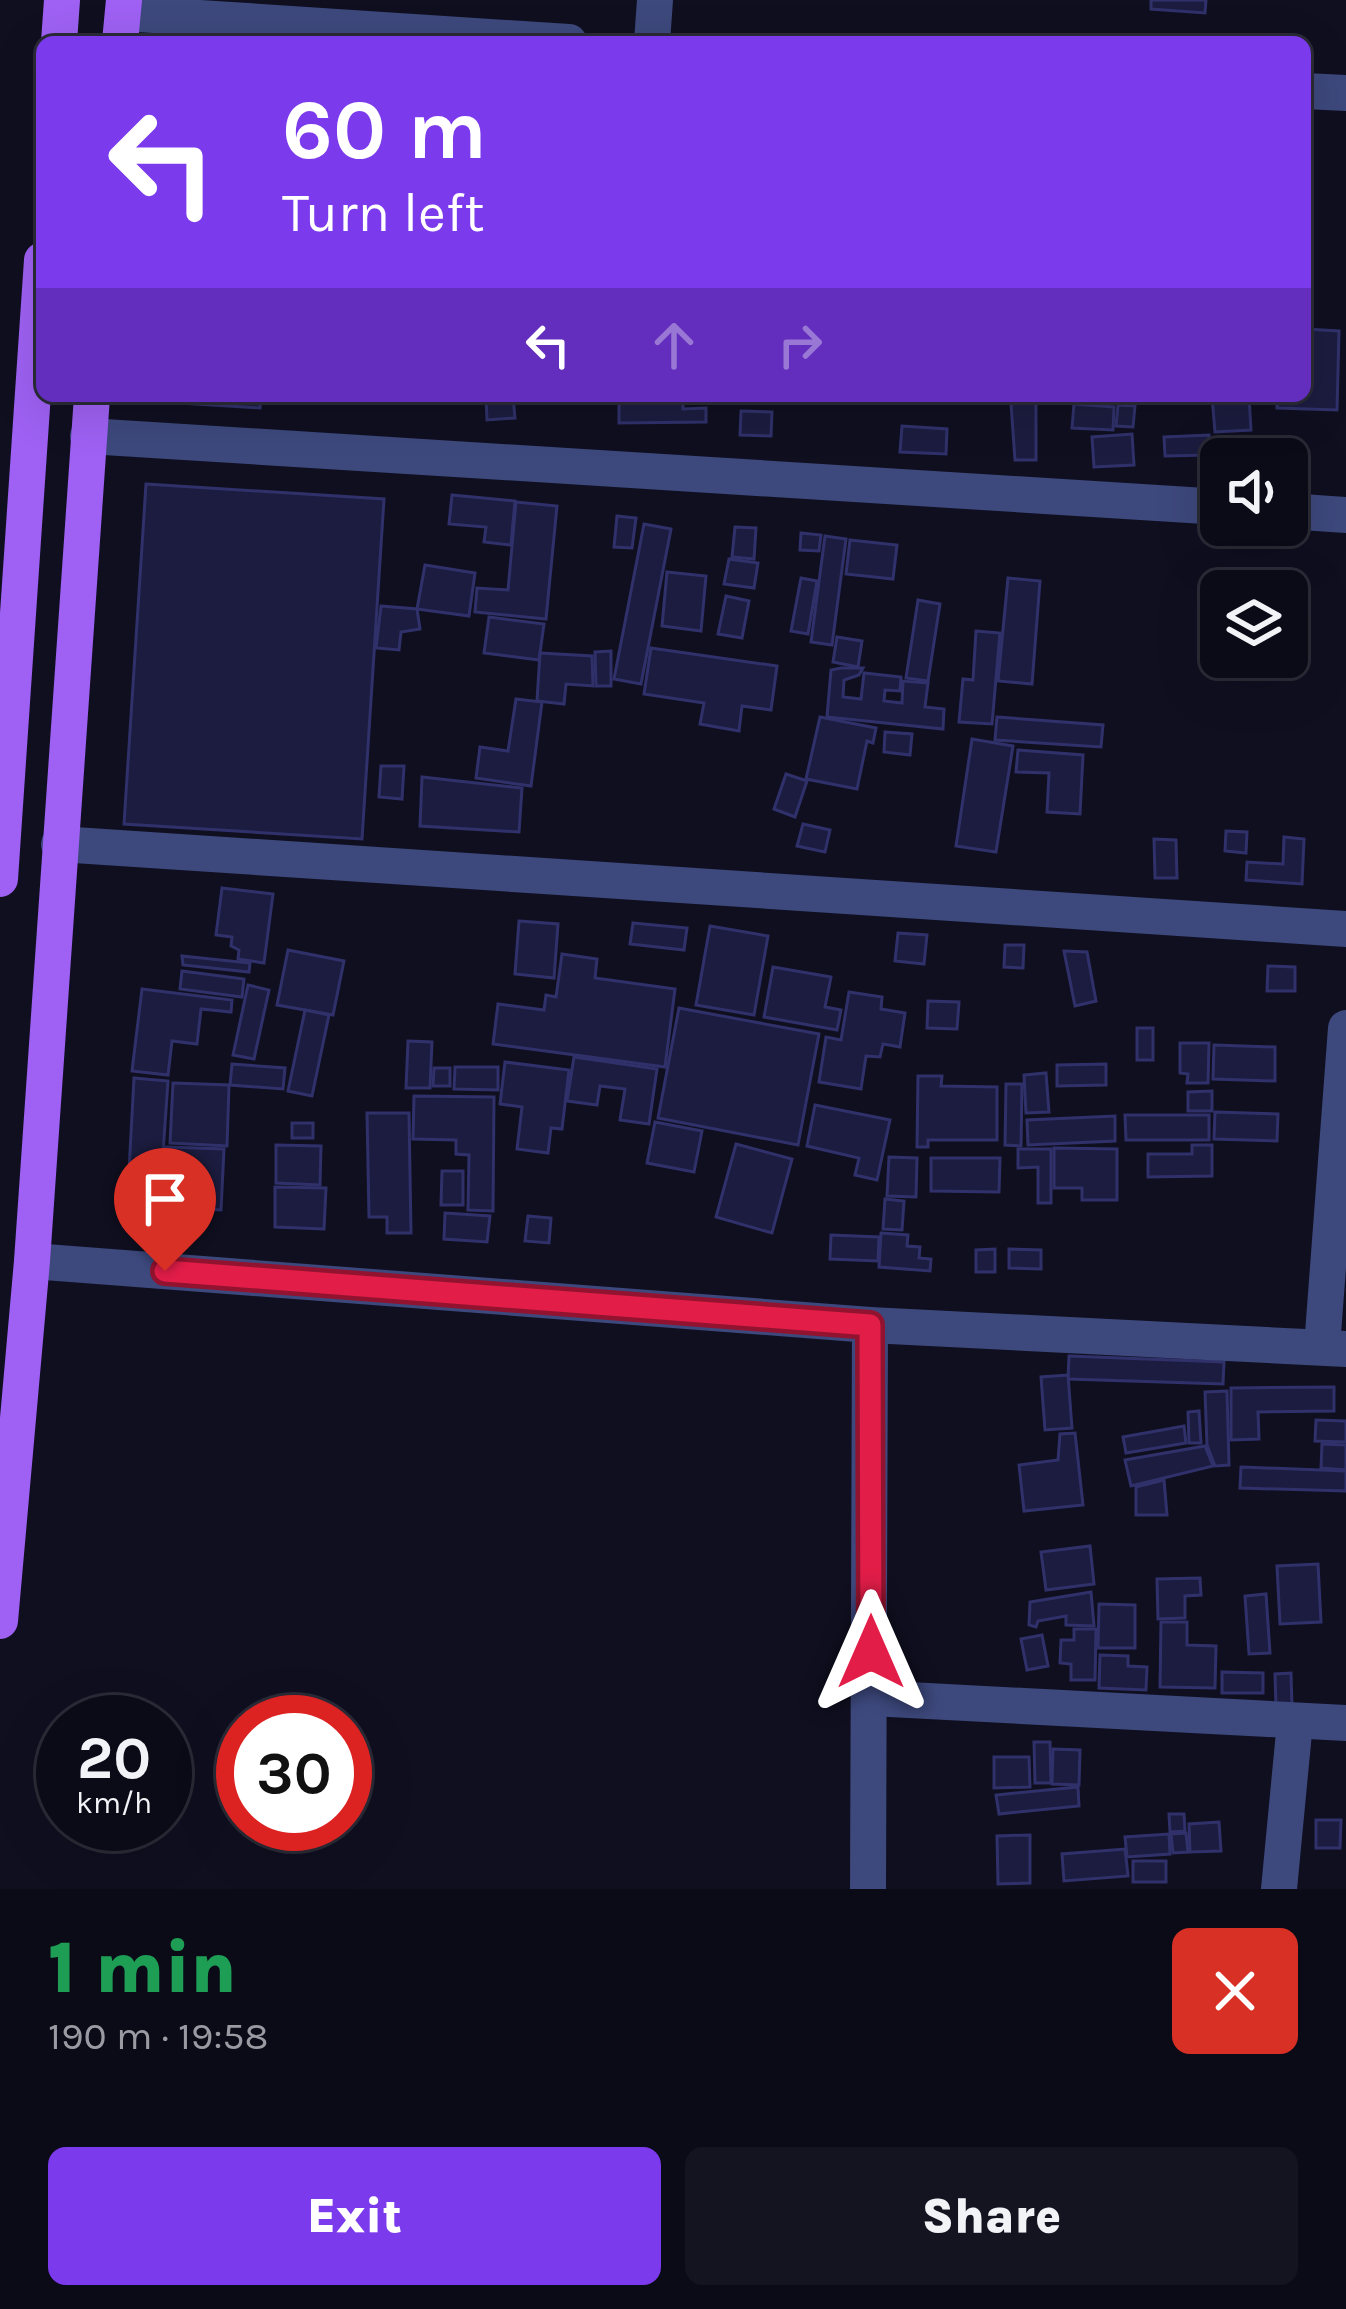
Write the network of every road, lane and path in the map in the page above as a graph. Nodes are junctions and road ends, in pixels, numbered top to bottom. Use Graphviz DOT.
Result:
graph roads {
  1 [pos="62,0"];
  2 [pos="655,0"];
  3 [pos="122,18"];
  4 [pos="59,36"];
  5 [pos="457,36"];
  6 [pos="652,36"];
  7 [pos="1311,91"];
  8 [pos="1346,93"];
  9 [pos="36,348"];
  10 [pos="91,402"];
  11 [pos="88,436"];
  12 [pos="1200,506"];
  13 [pos="1308,512"];
  14 [pos="1346,515"];
  15 [pos="59,844"];
  16 [pos="0,879"];
  17 [pos="1346,929"];
  18 [pos="1346,1028"];
  19 [pos="32,1261"];
  20 [pos="870,1325"];
  21 [pos="1334,1348"];
  22 [pos="0,1621"];
  23 [pos="871,1698"];
  24 [pos="1295,1722"];
  25 [pos="1346,1724"];
  26 [pos="868,1889"];
  27 [pos="1279,1889"];
  1 -- 4 [label="main road"];
  2 -- 6 [label="street"];
  3 -- 5 [label="street"];
  7 -- 8 [label="street"];
  9 -- 16 [label="main road"];
  10 -- 11 [label="main road"];
  11 -- 12 [label="street"];
  11 -- 15 [label="main road"];
  13 -- 14 [label="street"];
  15 -- 17 [label="street"];
  15 -- 19 [label="main road"];
  18 -- 21 [label="street"];
  19 -- 20 [label="street"];
  19 -- 22 [label="main road"];
  20 -- 21 [label="street"];
  20 -- 23 [label="street"];
  23 -- 24 [label="street"];
  23 -- 26 [label="street"];
  24 -- 25 [label="street"];
  24 -- 27 [label="street"];
}
